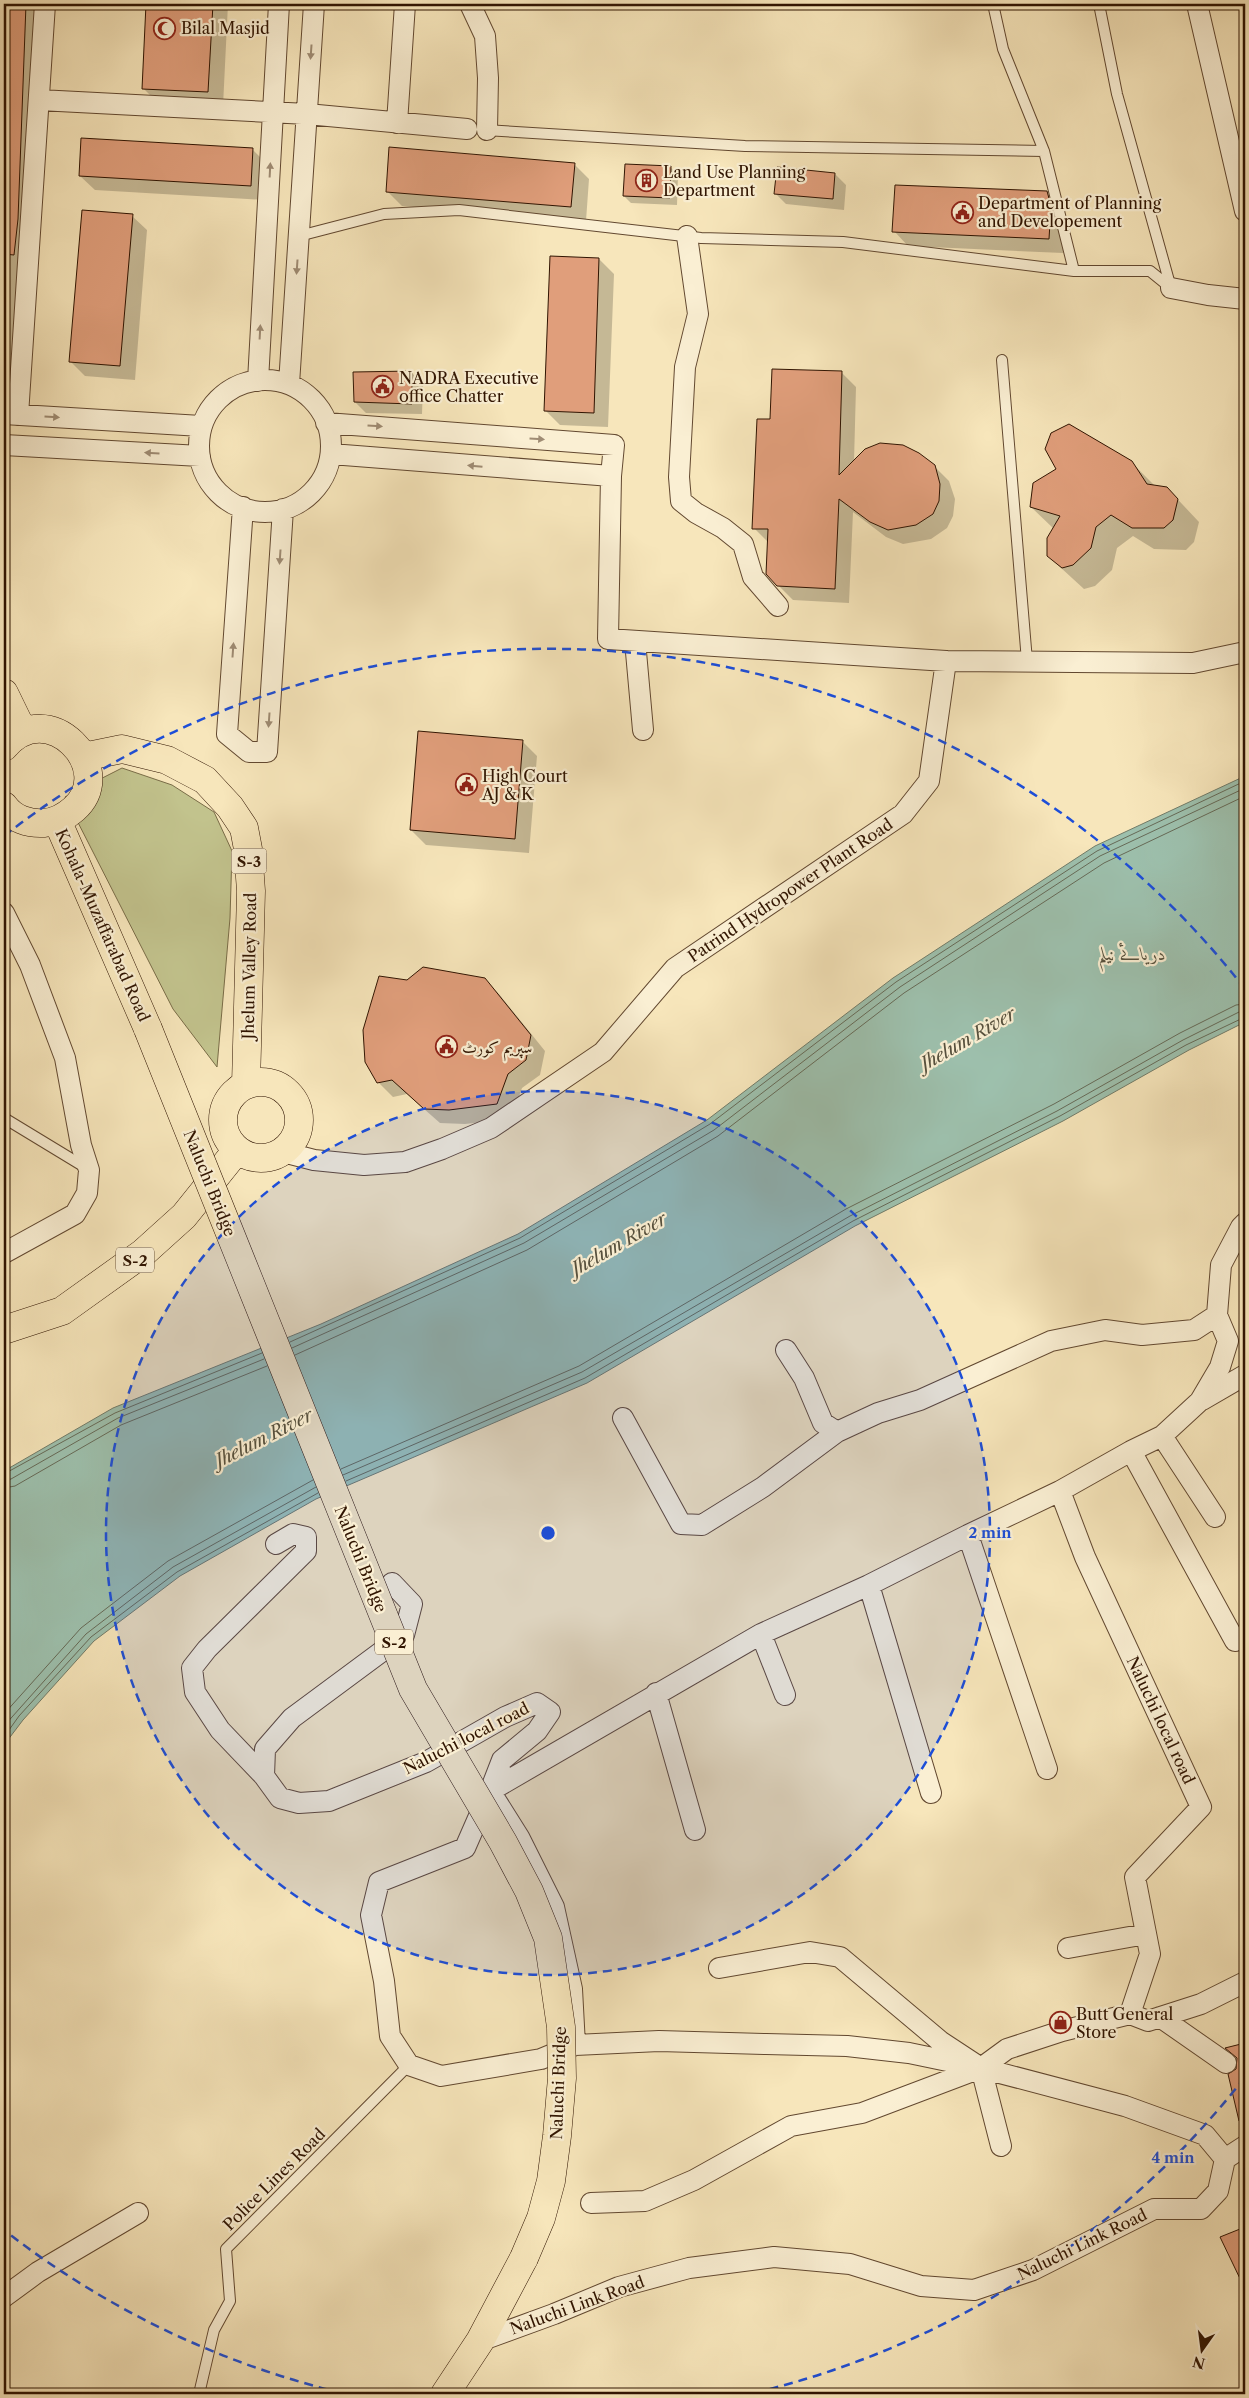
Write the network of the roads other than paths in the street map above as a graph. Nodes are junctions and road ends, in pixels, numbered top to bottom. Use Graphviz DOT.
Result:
graph roads {
  1 [pos="46,4"];
  2 [pos="279,4"];
  3 [pos="314,4"];
  4 [pos="405,4"];
  5 [pos="470,4"];
  6 [pos="993,4"];
  7 [pos="1099,4"];
  8 [pos="1197,4"];
  9 [pos="39,100"];
  10 [pos="273,114"];
  11 [pos="307,114"];
  12 [pos="396,122"];
  13 [pos="467,129"];
  14 [pos="487,130"];
  15 [pos="1044,151"];
  16 [pos="1245,211"];
  17 [pos="299,236"];
  18 [pos="687,236"];
  19 [pos="1074,271"];
  20 [pos="1171,288"];
  21 [pos="1245,299"];
  22 [pos="1002,360"];
  23 [pos="258,381"];
  24 [pos="289,384"];
  25 [pos="11,414"];
  26 [pos="326,423"];
  27 [pos="201,426"];
  28 [pos="4,445"];
  29 [pos="331,454"];
  30 [pos="200,456"];
  31 [pos="611,476"];
  32 [pos="243,507"];
  33 [pos="283,509"];
  34 [pos="778,606"];
  35 [pos="635,641"];
  36 [pos="1245,652"];
  37 [pos="946,660"];
  38 [pos="1027,661"];
  39 [pos="4,693"];
  40 [pos="643,730"];
  41 [pos="13,740"];
  42 [pos="83,757"];
  43 [pos="4,806"];
  44 [pos="57,820"];
  45 [pos="4,913"];
  46 [pos="148,1030"];
  47 [pos="246,1085"];
  48 [pos="4,1118"];
  49 [pos="237,1150"];
  50 [pos="283,1152"];
  51 [pos="88,1170"];
  52 [pos="1245,1223"];
  53 [pos="7,1247"];
  54 [pos="1218,1315"];
  55 [pos="4,1330"];
  56 [pos="786,1350"];
  57 [pos="1245,1375"];
  58 [pos="1200,1401"];
  59 [pos="623,1418"];
  60 [pos="837,1432"];
  61 [pos="1162,1436"];
  62 [pos="1132,1451"];
  63 [pos="1060,1491"];
  64 [pos="1215,1517"];
  65 [pos="968,1535"];
  66 [pos="276,1544"];
  67 [pos="392,1583"];
  68 [pos="869,1585"];
  69 [pos="761,1634"];
  70 [pos="1235,1641"];
  71 [pos="656,1693"];
  72 [pos="785,1695"];
  73 [pos="1047,1769"];
  74 [pos="264,1776"];
  75 [pos="490,1791"];
  76 [pos="931,1793"];
  77 [pos="695,1830"];
  78 [pos="1146,1934"];
  79 [pos="1068,1948"];
  80 [pos="719,1968"];
  81 [pos="1243,1985"];
  82 [pos="1130,2014"];
  83 [pos="1160,2017"];
  84 [pos="575,2045"];
  85 [pos="1226,2063"];
  86 [pos="409,2065"];
  87 [pos="981,2068"];
  88 [pos="1001,2146"];
  89 [pos="1245,2146"];
  90 [pos="1245,2154"];
  91 [pos="1225,2160"];
  92 [pos="591,2203"];
  93 [pos="138,2213"];
  94 [pos="4,2297"];
  95 [pos="480,2341"];
  96 [pos="200,2394"];
  97 [pos="446,2394"];
  1 -- 9 [label="street"];
  2 -- 10 [label="street"];
  3 -- 11 [label="street, one-way"];
  4 -- 12 [label="street"];
  5 -- 14 [label="street"];
  6 -- 15 [label="lane"];
  7 -- 20 [label="lane"];
  8 -- 16 [label="street"];
  9 -- 10 [label="street"];
  9 -- 25 [label="street"];
  10 -- 11 [label="street"];
  23 -- 10 [label="street, one-way"];
  11 -- 12 [label="street"];
  11 -- 17 [label="street"];
  12 -- 13 [label="street"];
  13 -- 14 [label="lane"];
  14 -- 15 [label="lane"];
  15 -- 19 [label="lane"];
  17 -- 18 [label="lane"];
  17 -- 24 [label="street, one-way"];
  18 -- 19 [label="lane"];
  18 -- 34 [label="street"];
  19 -- 20 [label="lane"];
  20 -- 21 [label="street"];
  22 -- 38 [label="lane"];
  23 -- 24 [label="street"];
  23 -- 27 [label="street"];
  24 -- 26 [label="street"];
  25 -- 27 [label="street, one-way"];
  26 -- 29 [label="street"];
  26 -- 31 [label="street, one-way"];
  27 -- 30 [label="street"];
  30 -- 28 [label="street, one-way"];
  31 -- 29 [label="street, one-way"];
  29 -- 33 [label="street"];
  30 -- 32 [label="street"];
  31 -- 35 [label="street"];
  32 -- 33 [label="street"];
  33 -- 32 [label="street, one-way"];
  35 -- 37 [label="street"];
  35 -- 40 [label="street"];
  36 -- 38 [label="street"];
  37 -- 38 [label="street"];
  37 -- 50 [label="street, Patrind Hydropower Plant Road"];
  39 -- 41 [label="highway"];
  41 -- 42 [label="highway"];
  42 -- 44 [label="highway"];
  42 -- 47 [label="highway, Jhelum Valley Road / S-3"];
  43 -- 44 [label="highway"];
  44 -- 46 [label="highway, Kohala-Muzaffarabad Road / S-2"];
  45 -- 51 [label="street"];
  46 -- 95 [label="highway, Naluchi Bridge / S-2, bridge"];
  47 -- 49 [label="highway"];
  47 -- 50 [label="highway"];
  48 -- 51 [label="lane"];
  49 -- 50 [label="highway"];
  49 -- 55 [label="highway, S-2"];
  51 -- 53 [label="street"];
  52 -- 54 [label="street"];
  54 -- 58 [label="street"];
  54 -- 60 [label="street"];
  56 -- 60 [label="street"];
  57 -- 58 [label="street"];
  58 -- 61 [label="street"];
  59 -- 60 [label="street"];
  61 -- 62 [label="street"];
  61 -- 64 [label="street"];
  62 -- 63 [label="street"];
  62 -- 70 [label="street"];
  63 -- 65 [label="street"];
  63 -- 78 [label="street, Naluchi local road"];
  65 -- 68 [label="street"];
  65 -- 73 [label="street"];
  66 -- 74 [label="street, Naluchi local road"];
  67 -- 74 [label="street"];
  68 -- 69 [label="street"];
  68 -- 76 [label="street"];
  69 -- 71 [label="street"];
  69 -- 72 [label="street"];
  71 -- 75 [label="street"];
  71 -- 77 [label="street"];
  74 -- 75 [label="street, Naluchi local road"];
  75 -- 84 [label="street"];
  75 -- 86 [label="street"];
  78 -- 79 [label="street"];
  78 -- 82 [label="street, Naluchi local road"];
  80 -- 87 [label="street"];
  81 -- 83 [label="street"];
  82 -- 83 [label="street"];
  82 -- 87 [label="street"];
  83 -- 85 [label="street"];
  84 -- 86 [label="street"];
  84 -- 87 [label="street"];
  86 -- 96 [label="lane, Police Lines Road"];
  87 -- 88 [label="street"];
  87 -- 91 [label="street"];
  87 -- 92 [label="street"];
  89 -- 91 [label="street"];
  90 -- 91 [label="street"];
  91 -- 95 [label="street, Naluchi Link Road"];
  93 -- 94 [label="street"];
  95 -- 97 [label="highway, Naluchi Bridge"];
}
